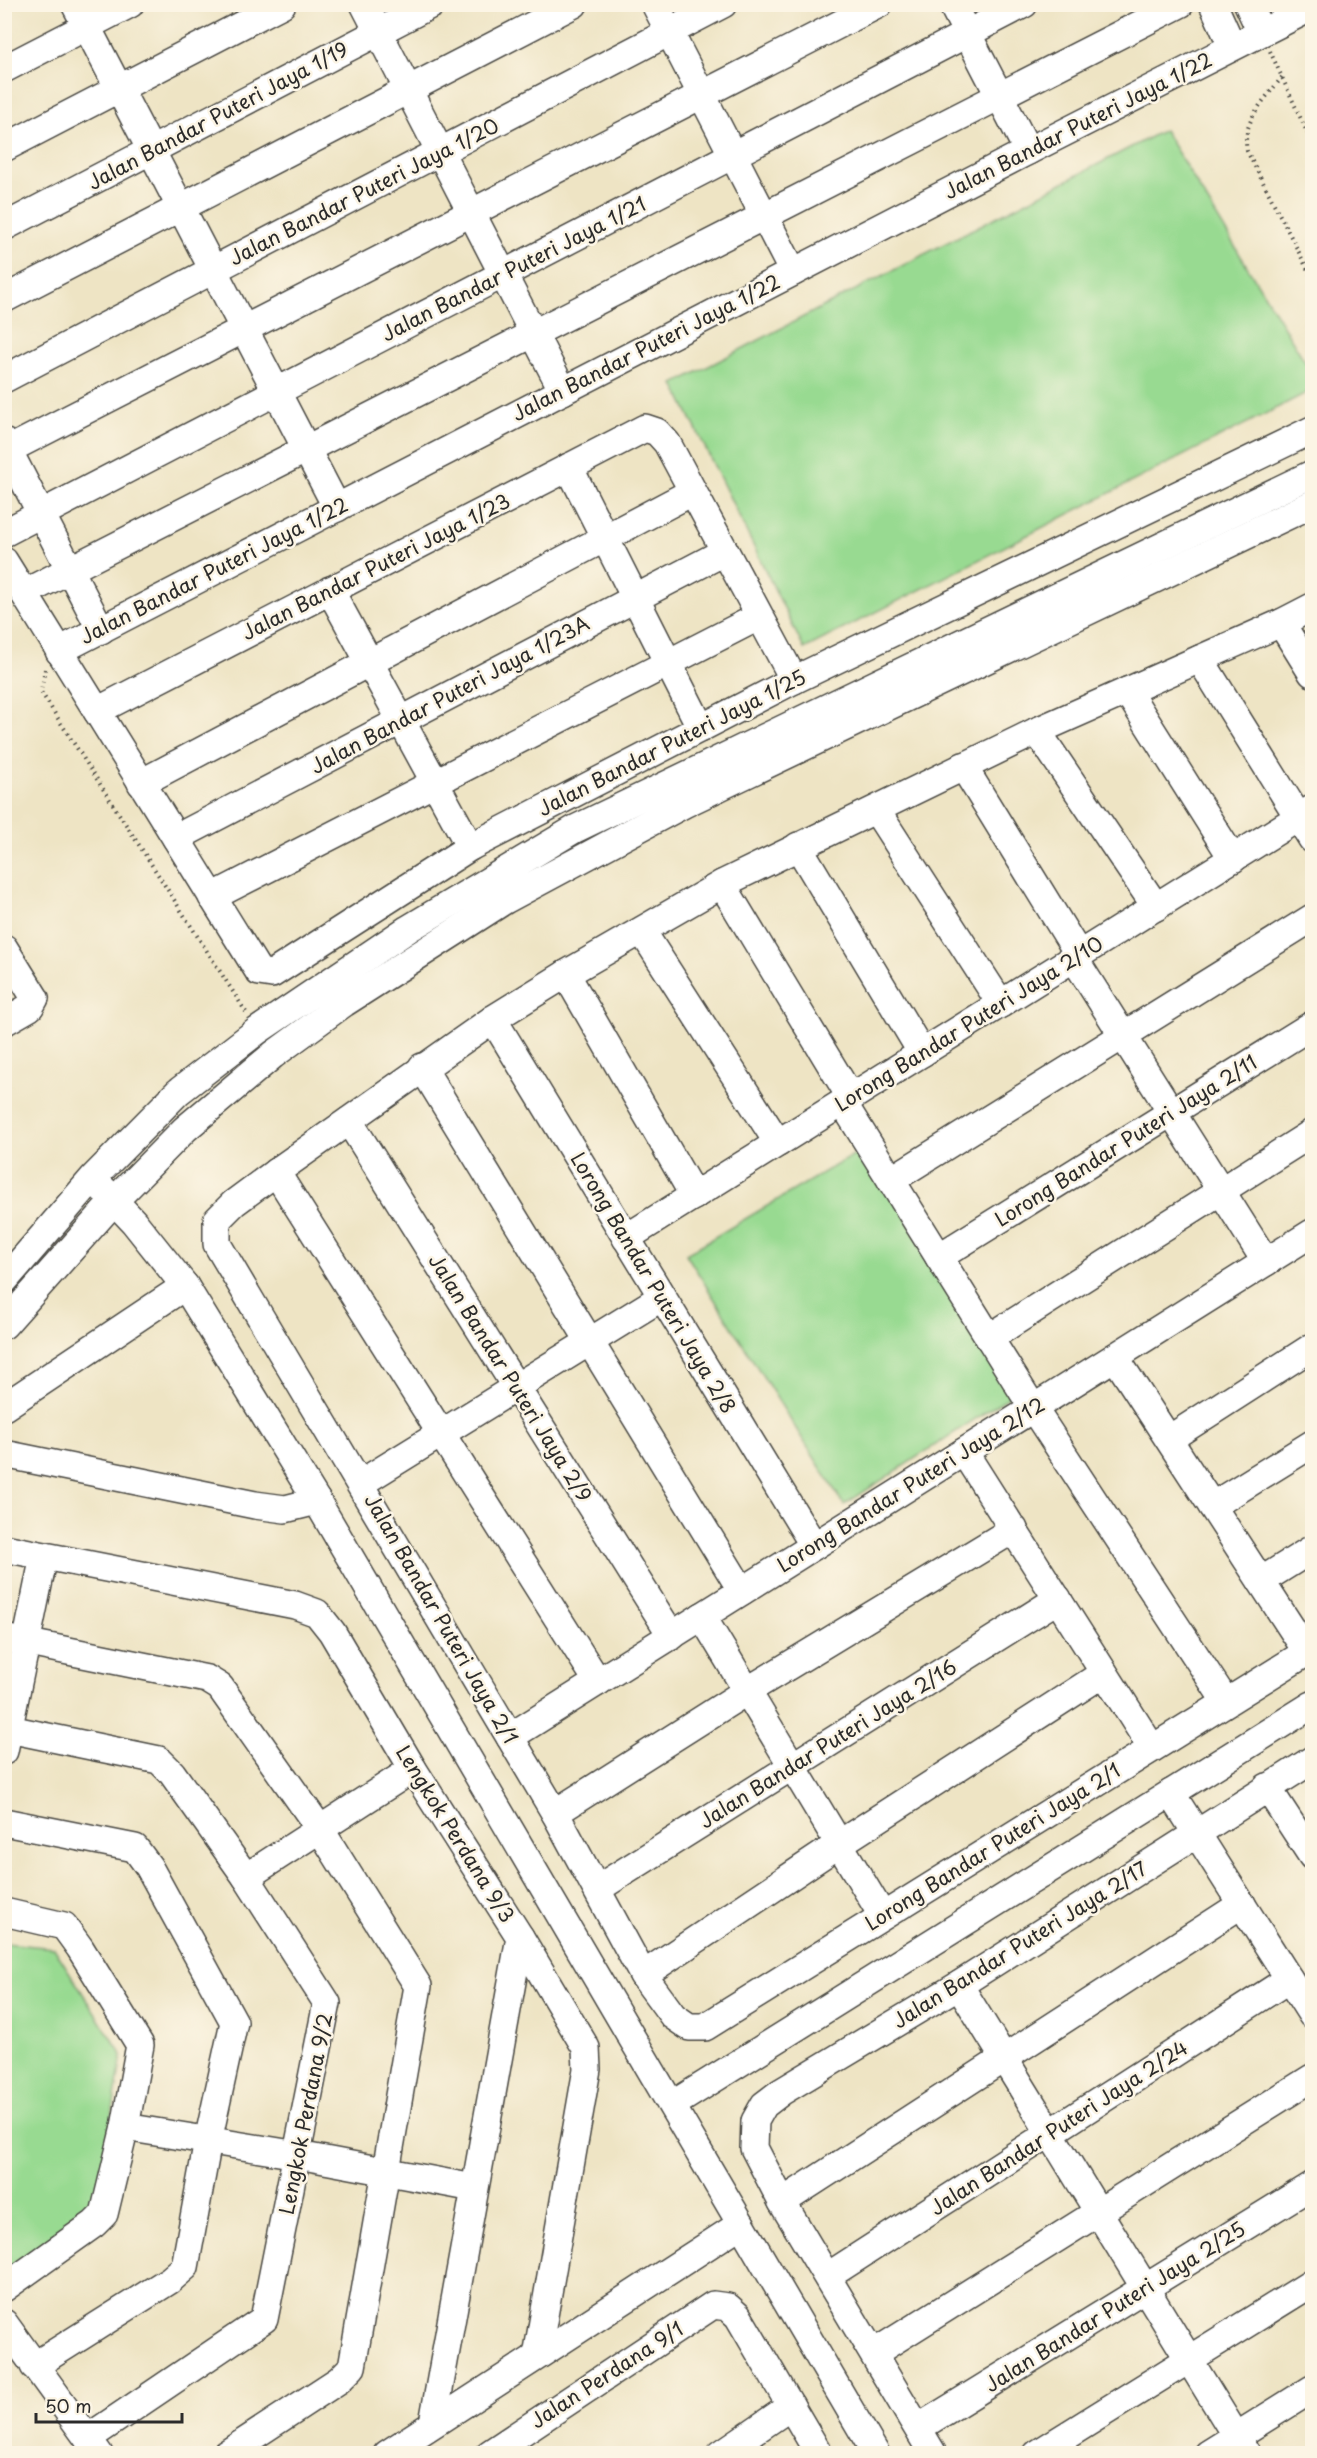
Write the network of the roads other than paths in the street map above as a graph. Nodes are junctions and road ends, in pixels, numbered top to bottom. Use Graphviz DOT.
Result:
graph roads {
  1 [pos="130,4"];
  2 [pos="282,4"];
  3 [pos="364,4"];
  4 [pos="432,4"];
  5 [pos="574,4"];
  6 [pos="656,4"];
  7 [pos="723,4"];
  8 [pos="879,4"];
  9 [pos="952,4"];
  10 [pos="1024,4"];
  11 [pos="1180,4"];
  12 [pos="1213,4"];
  13 [pos="1248,4"];
  14 [pos="1312,7"];
  15 [pos="81,16"];
  16 [pos="378,32"];
  17 [pos="670,32"];
  18 [pos="1261,32"];
  19 [pos="967,34"];
  20 [pos="1232,46"];
  21 [pos="4,69"];
  22 [pos="119,89"];
  23 [pos="408,90"];
  24 [pos="702,95"];
  25 [pos="999,96"];
  26 [pos="4,148"];
  27 [pos="151,151"];
  28 [pos="1028,151"];
  29 [pos="440,152"];
  30 [pos="733,155"];
  31 [pos="180,208"];
  32 [pos="471,213"];
  33 [pos="764,216"];
  34 [pos="4,227"];
  35 [pos="213,270"];
  36 [pos="793,272"];
  37 [pos="503,275"];
  38 [pos="4,299"];
  39 [pos="244,330"];
  40 [pos="533,334"];
  41 [pos="4,379"];
  42 [pos="563,391"];
  43 [pos="276,392"];
  44 [pos="1312,430"];
  45 [pos="6,448"];
  46 [pos="306,450"];
  47 [pos="569,467"];
  48 [pos="1312,474"];
  49 [pos="692,492"];
  50 [pos="1312,504"];
  51 [pos="337,508"];
  52 [pos="42,514"];
  53 [pos="4,533"];
  54 [pos="605,539"];
  55 [pos="724,552"];
  56 [pos="4,561"];
  57 [pos="1028,567"];
  58 [pos="70,569"];
  59 [pos="330,590"];
  60 [pos="24,594"];
  61 [pos="636,598"];
  62 [pos="1312,607"];
  63 [pos="1049,615"];
  64 [pos="758,617"];
  65 [pos="1281,623"];
  66 [pos="101,630"];
  67 [pos="59,651"];
  68 [pos="1200,659"];
  69 [pos="370,662"];
  70 [pos="668,663"];
  71 [pos="1312,673"];
  72 [pos="794,680"];
  73 [pos="1127,691"];
  74 [pos="97,711"];
  75 [pos="401,720"];
  76 [pos="701,728"];
  77 [pos="1037,731"];
  78 [pos="963,766"];
  79 [pos="141,783"];
  80 [pos="435,783"];
  81 [pos="876,810"];
  82 [pos="1308,822"];
  83 [pos="176,838"];
  84 [pos="798,846"];
  85 [pos="470,847"];
  86 [pos="1233,859"];
  87 [pos="722,884"];
  88 [pos="212,897"];
  89 [pos="1156,907"];
  90 [pos="1312,918"];
  91 [pos="642,931"];
  92 [pos="4,948"];
  93 [pos="1077,956"];
  94 [pos="566,974"];
  95 [pos="1001,1004"];
  96 [pos="493,1019"];
  97 [pos="4,1022"];
  98 [pos="1312,1025"];
  99 [pos="1123,1036"];
  100 [pos="922,1053"];
  101 [pos="422,1067"];
  102 [pos="847,1100"];
  103 [pos="1172,1112"];
  104 [pos="349,1121"];
  105 [pos="1312,1133"];
  106 [pos="778,1143"];
  107 [pos="276,1172"];
  108 [pos="93,1179"];
  109 [pos="891,1180"];
  110 [pos="1221,1191"];
  111 [pos="694,1196"];
  112 [pos="114,1201"];
  113 [pos="1312,1233"];
  114 [pos="626,1238"];
  115 [pos="939,1257"];
  116 [pos="1266,1262"];
  117 [pos="4,1281"];
  118 [pos="185,1286"];
  119 [pos="662,1297"];
  120 [pos="4,1325"];
  121 [pos="989,1338"];
  122 [pos="590,1341"];
  123 [pos="1312,1347"];
  124 [pos="1115,1357"];
  125 [pos="516,1388"];
  126 [pos="4,1407"];
  127 [pos="1033,1408"];
  128 [pos="441,1434"];
  129 [pos="1169,1439"];
  130 [pos="1312,1444"];
  131 [pos="964,1452"];
  132 [pos="4,1454"];
  133 [pos="361,1484"];
  134 [pos="317,1501"];
  135 [pos="1212,1506"];
  136 [pos="1014,1529"];
  137 [pos="814,1546"];
  138 [pos="4,1548"];
  139 [pos="1312,1549"];
  140 [pos="44,1556"];
  141 [pos="1261,1581"];
  142 [pos="742,1591"];
  143 [pos="1058,1599"];
  144 [pos="702,1616"];
  145 [pos="672,1636"];
  146 [pos="16,1640"];
  147 [pos="1310,1650"];
  148 [pos="1104,1673"];
  149 [pos="598,1682"];
  150 [pos="747,1691"];
  151 [pos="1226,1702"];
  152 [pos="1312,1706"];
  153 [pos="6,1736"];
  154 [pos="510,1737"];
  155 [pos="1152,1748"];
  156 [pos="1312,1760"];
  157 [pos="792,1767"];
  158 [pos="413,1769"];
  159 [pos="1267,1787"];
  160 [pos="1171,1794"];
  161 [pos="555,1813"];
  162 [pos="4,1822"];
  163 [pos="320,1829"];
  164 [pos="1197,1834"];
  165 [pos="839,1844"];
  166 [pos="1312,1856"];
  167 [pos="246,1878"];
  168 [pos="597,1889"];
  169 [pos="1242,1904"];
  170 [pos="4,1912"];
  171 [pos="882,1915"];
  172 [pos="520,1937"];
  173 [pos="643,1975"];
  174 [pos="1289,1979"];
  175 [pos="959,1985"];
  176 [pos="1312,2015"];
  177 [pos="673,2016"];
  178 [pos="1004,2058"];
  179 [pos="1312,2078"];
  180 [pos="672,2105"];
  181 [pos="125,2127"];
  182 [pos="1050,2133"];
  183 [pos="208,2140"];
  184 [pos="298,2155"];
  185 [pos="387,2172"];
  186 [pos="1312,2185"];
  187 [pos="474,2188"];
  188 [pos="782,2202"];
  189 [pos="1098,2212"];
  190 [pos="741,2224"];
  191 [pos="828,2276"];
  192 [pos="1312,2283"];
  193 [pos="4,2288"];
  194 [pos="1145,2288"];
  195 [pos="4,2323"];
  196 [pos="874,2353"];
  197 [pos="537,2356"];
  198 [pos="1189,2360"];
  199 [pos="34,2366"];
  200 [pos="1312,2389"];
  201 [pos="791,2406"];
  202 [pos="433,2423"];
  203 [pos="918,2428"];
  204 [pos="1241,2445"];
  205 [pos="93,2446"];
  206 [pos="226,2454"];
  207 [pos="387,2454"];
  208 [pos="489,2454"];
  209 [pos="721,2454"];
  210 [pos="819,2454"];
  211 [pos="876,2454"];
  212 [pos="933,2454"];
  213 [pos="1037,2454"];
  214 [pos="1208,2454"];
  1 -- 15 [label="street"];
  2 -- 22 [label="street"];
  3 -- 16 [label="street"];
  4 -- 16 [label="street, Jalan Bandar Puteri Jaya 1/19"];
  5 -- 23 [label="street"];
  6 -- 17 [label="street"];
  7 -- 17 [label="street, Jalan Bandar Puteri Jaya 1/20"];
  8 -- 24 [label="street"];
  9 -- 19 [label="street"];
  10 -- 19 [label="street, Jalan Bandar Puteri Jaya 1/21"];
  11 -- 25 [label="street"];
  12 -- 20 [label="street"];
  13 -- 18 [label="street"];
  14 -- 18 [label="street, Jalan Bandar Puteri Jaya 1/22"];
  15 -- 21 [label="street"];
  15 -- 22 [label="street"];
  16 -- 23 [label="street"];
  16 -- 27 [label="street, Jalan Bandar Puteri Jaya 1/19"];
  17 -- 24 [label="street"];
  17 -- 29 [label="street, Jalan Bandar Puteri Jaya 1/20"];
  18 -- 20 [label="street, Jalan Bandar Puteri Jaya 1/22"];
  19 -- 25 [label="street"];
  19 -- 30 [label="street, Jalan Bandar Puteri Jaya 1/21"];
  20 -- 28 [label="street, Jalan Bandar Puteri Jaya 1/22"];
  22 -- 26 [label="street"];
  22 -- 27 [label="street"];
  23 -- 29 [label="street"];
  23 -- 31 [label="street"];
  24 -- 30 [label="street"];
  24 -- 32 [label="street"];
  25 -- 28 [label="street"];
  25 -- 33 [label="street"];
  27 -- 31 [label="street"];
  27 -- 34 [label="street, Jalan Bandar Puteri Jaya 1/19"];
  28 -- 36 [label="street, Jalan Bandar Puteri Jaya 1/22"];
  29 -- 32 [label="street"];
  29 -- 35 [label="street, Jalan Bandar Puteri Jaya 1/20"];
  30 -- 33 [label="street"];
  30 -- 37 [label="street, Jalan Bandar Puteri Jaya 1/21"];
  31 -- 35 [label="street"];
  31 -- 38 [label="street"];
  32 -- 37 [label="street"];
  32 -- 39 [label="street"];
  33 -- 36 [label="street"];
  33 -- 40 [label="street"];
  35 -- 39 [label="street"];
  35 -- 41 [label="street, Jalan Bandar Puteri Jaya 1/20"];
  36 -- 42 [label="street, Jalan Bandar Puteri Jaya 1/22"];
  37 -- 40 [label="street"];
  37 -- 43 [label="street, Jalan Bandar Puteri Jaya 1/21"];
  39 -- 43 [label="street"];
  39 -- 45 [label="street"];
  40 -- 42 [label="street"];
  40 -- 46 [label="street"];
  42 -- 51 [label="street, Jalan Bandar Puteri Jaya 1/22"];
  43 -- 46 [label="street"];
  43 -- 52 [label="street, Jalan Bandar Puteri Jaya 1/21"];
  44 -- 57 [label="street, Jalan Bandar Puteri Jaya 1/25"];
  45 -- 52 [label="street"];
  46 -- 51 [label="street"];
  46 -- 58 [label="street"];
  47 -- 49 [label="street, Jalan Bandar Puteri Jaya 1/23"];
  47 -- 54 [label="street"];
  47 -- 59 [label="street, Jalan Bandar Puteri Jaya 1/23"];
  48 -- 63 [label="street"];
  49 -- 54 [label="street"];
  49 -- 55 [label="street"];
  50 -- 63 [label="street"];
  51 -- 66 [label="street, Jalan Bandar Puteri Jaya 1/22"];
  52 -- 53 [label="street, Jalan Bandar Puteri Jaya 1/21"];
  52 -- 58 [label="street"];
  54 -- 61 [label="street"];
  54 -- 69 [label="street"];
  55 -- 61 [label="street, Jalan Bandar Puteri Jaya 1/23A"];
  55 -- 64 [label="street"];
  56 -- 60 [label="street"];
  57 -- 63 [label="street"];
  57 -- 72 [label="street, Jalan Bandar Puteri Jaya 1/25"];
  58 -- 60 [label="street"];
  58 -- 66 [label="street"];
  59 -- 69 [label="street"];
  59 -- 74 [label="street, Jalan Bandar Puteri Jaya 1/23"];
  60 -- 67 [label="street"];
  61 -- 70 [label="street"];
  61 -- 75 [label="street, Jalan Bandar Puteri Jaya 1/23A"];
  62 -- 65 [label="street"];
  63 -- 108 [label="street"];
  63 -- 112 [label="street"];
  64 -- 70 [label="street"];
  64 -- 72 [label="street"];
  65 -- 68 [label="street"];
  65 -- 71 [label="street"];
  66 -- 67 [label="street, Jalan Bandar Puteri Jaya 1/22"];
  67 -- 74 [label="street"];
  68 -- 73 [label="street"];
  68 -- 82 [label="street"];
  69 -- 75 [label="street"];
  69 -- 79 [label="street"];
  70 -- 76 [label="street"];
  70 -- 80 [label="street"];
  72 -- 76 [label="street, Jalan Bandar Puteri Jaya 1/25"];
  73 -- 77 [label="street"];
  73 -- 86 [label="street"];
  74 -- 79 [label="street"];
  75 -- 80 [label="street"];
  75 -- 83 [label="street, Jalan Bandar Puteri Jaya 1/23A"];
  76 -- 85 [label="street, Jalan Bandar Puteri Jaya 1/25"];
  77 -- 78 [label="street"];
  77 -- 89 [label="street"];
  78 -- 81 [label="street"];
  78 -- 93 [label="street"];
  79 -- 83 [label="street"];
  80 -- 85 [label="street"];
  80 -- 88 [label="street"];
  81 -- 84 [label="street"];
  81 -- 95 [label="street"];
  82 -- 86 [label="street, Lorong Bandar Puteri Jaya 2/10"];
  83 -- 88 [label="street"];
  84 -- 87 [label="street"];
  84 -- 100 [label="street"];
  85 -- 88 [label="street, Jalan Bandar Puteri Jaya 1/25"];
  86 -- 89 [label="street, Lorong Bandar Puteri Jaya 2/10"];
  87 -- 91 [label="street"];
  87 -- 102 [label="street"];
  89 -- 93 [label="street, Lorong Bandar Puteri Jaya 2/10"];
  90 -- 99 [label="street"];
  91 -- 94 [label="street"];
  91 -- 106 [label="street"];
  92 -- 97 [label="street"];
  93 -- 95 [label="street, Lorong Bandar Puteri Jaya 2/10"];
  93 -- 99 [label="street"];
  94 -- 96 [label="street"];
  94 -- 111 [label="street"];
  95 -- 100 [label="street, Lorong Bandar Puteri Jaya 2/10"];
  96 -- 101 [label="street"];
  96 -- 114 [label="street, Lorong Bandar Puteri Jaya 2/8"];
  98 -- 103 [label="street, Lorong Bandar Puteri Jaya 2/11"];
  99 -- 103 [label="street"];
  99 -- 109 [label="street"];
  100 -- 102 [label="street, Lorong Bandar Puteri Jaya 2/10"];
  101 -- 104 [label="street"];
  101 -- 122 [label="street"];
  102 -- 106 [label="street, Lorong Bandar Puteri Jaya 2/10"];
  102 -- 109 [label="street"];
  103 -- 110 [label="street"];
  103 -- 115 [label="street, Lorong Bandar Puteri Jaya 2/11"];
  104 -- 107 [label="street"];
  104 -- 125 [label="street, Jalan Bandar Puteri Jaya 2/9"];
  105 -- 110 [label="street"];
  106 -- 111 [label="street, Lorong Bandar Puteri Jaya 2/10"];
  107 -- 128 [label="street"];
  107 -- 133 [label="street, Jalan Bandar Puteri Jaya 2/1"];
  108 -- 112 [label="street"];
  108 -- 117 [label="street"];
  109 -- 115 [label="street"];
  110 -- 116 [label="street"];
  110 -- 121 [label="street"];
  111 -- 114 [label="street, Lorong Bandar Puteri Jaya 2/10"];
  112 -- 118 [label="street"];
  112 -- 120 [label="street"];
  113 -- 116 [label="street, Lorong Bandar Puteri Jaya 2/12"];
  114 -- 119 [label="street, Lorong Bandar Puteri Jaya 2/8"];
  115 -- 121 [label="street"];
  116 -- 124 [label="street, Lorong Bandar Puteri Jaya 2/12"];
  118 -- 126 [label="street"];
  118 -- 134 [label="street"];
  119 -- 122 [label="street"];
  119 -- 137 [label="street, Lorong Bandar Puteri Jaya 2/8"];
  121 -- 127 [label="street"];
  122 -- 125 [label="street"];
  122 -- 142 [label="street"];
  123 -- 129 [label="street"];
  124 -- 127 [label="street, Lorong Bandar Puteri Jaya 2/12"];
  124 -- 129 [label="street"];
  125 -- 128 [label="street"];
  125 -- 145 [label="street, Jalan Bandar Puteri Jaya 2/9"];
  127 -- 131 [label="street, Lorong Bandar Puteri Jaya 2/12"];
  127 -- 151 [label="street"];
  128 -- 133 [label="street"];
  128 -- 149 [label="street"];
  129 -- 135 [label="street"];
  130 -- 135 [label="street"];
  131 -- 136 [label="street"];
  131 -- 137 [label="street, Lorong Bandar Puteri Jaya 2/12"];
  132 -- 134 [label="street"];
  133 -- 154 [label="street, Jalan Bandar Puteri Jaya 2/1"];
  134 -- 180 [label="street"];
  135 -- 141 [label="street"];
  136 -- 143 [label="street"];
  136 -- 150 [label="street"];
  137 -- 142 [label="street, Lorong Bandar Puteri Jaya 2/12"];
  138 -- 140 [label="street, Lengkok Perdana 9/3"];
  139 -- 141 [label="street"];
  140 -- 146 [label="street"];
  140 -- 158 [label="street, Lengkok Perdana 9/3"];
  141 -- 147 [label="street"];
  142 -- 144 [label="street, Lorong Bandar Puteri Jaya 2/12"];
  143 -- 148 [label="street"];
  143 -- 157 [label="street, Jalan Bandar Puteri Jaya 2/16"];
  144 -- 145 [label="street, Lorong Bandar Puteri Jaya 2/12"];
  144 -- 150 [label="street"];
  145 -- 149 [label="street, Lorong Bandar Puteri Jaya 2/12"];
  146 -- 153 [label="street"];
  146 -- 163 [label="street"];
  147 -- 151 [label="street, Lorong Bandar Puteri Jaya 2/1"];
  148 -- 155 [label="street"];
  148 -- 165 [label="street"];
  149 -- 154 [label="street, Lorong Bandar Puteri Jaya 2/12"];
  150 -- 157 [label="street"];
  150 -- 161 [label="street"];
  151 -- 155 [label="street, Lorong Bandar Puteri Jaya 2/1"];
  152 -- 160 [label="street"];
  153 -- 167 [label="street, Lengkok Perdana 9/2"];
  154 -- 161 [label="street, Jalan Bandar Puteri Jaya 2/1"];
  155 -- 171 [label="street, Lorong Bandar Puteri Jaya 2/1"];
  156 -- 159 [label="street, Jalan Bandar Puteri Jaya 2/17"];
  157 -- 165 [label="street"];
  157 -- 168 [label="street, Jalan Bandar Puteri Jaya 2/16"];
  158 -- 163 [label="street"];
  158 -- 172 [label="street, Lengkok Perdana 9/3"];
  159 -- 164 [label="street, Jalan Bandar Puteri Jaya 2/17"];
  159 -- 166 [label="street"];
  160 -- 164 [label="street"];
  160 -- 180 [label="street"];
  161 -- 168 [label="street, Jalan Bandar Puteri Jaya 2/1"];
  162 -- 183 [label="street"];
  163 -- 167 [label="street"];
  163 -- 185 [label="street"];
  164 -- 169 [label="street"];
  164 -- 175 [label="street, Jalan Bandar Puteri Jaya 2/17"];
  165 -- 171 [label="street"];
  165 -- 173 [label="street"];
  167 -- 184 [label="street, Lengkok Perdana 9/2"];
  168 -- 173 [label="street, Jalan Bandar Puteri Jaya 2/1"];
  169 -- 174 [label="street"];
  169 -- 178 [label="street"];
  170 -- 181 [label="street"];
  171 -- 177 [label="street, Lorong Bandar Puteri Jaya 2/1"];
  172 -- 187 [label="street, Lengkok Perdana 9/3"];
  172 -- 197 [label="street"];
  173 -- 177 [label="street, Jalan Bandar Puteri Jaya 2/1"];
  174 -- 176 [label="street"];
  174 -- 182 [label="street, Jalan Bandar Puteri Jaya 2/24"];
  175 -- 178 [label="street"];
  175 -- 188 [label="street, Jalan Bandar Puteri Jaya 2/17"];
  178 -- 182 [label="street"];
  178 -- 188 [label="street"];
  179 -- 189 [label="street"];
  180 -- 190 [label="street"];
  181 -- 183 [label="street"];
  181 -- 193 [label="street"];
  182 -- 189 [label="street"];
  182 -- 191 [label="street, Jalan Bandar Puteri Jaya 2/24"];
  183 -- 184 [label="street"];
  183 -- 199 [label="street"];
  184 -- 185 [label="street"];
  184 -- 205 [label="street, Lengkok Perdana 9/2"];
  185 -- 187 [label="street"];
  185 -- 206 [label="street"];
  186 -- 194 [label="street, Jalan Bandar Puteri Jaya 2/25"];
  187 -- 202 [label="street, Lengkok Perdana 9/3"];
  188 -- 191 [label="street"];
  189 -- 194 [label="street"];
  189 -- 196 [label="street"];
  190 -- 197 [label="street"];
  190 -- 211 [label="street"];
  191 -- 196 [label="street"];
  192 -- 198 [label="street"];
  194 -- 198 [label="street"];
  194 -- 203 [label="street, Jalan Bandar Puteri Jaya 2/25"];
  195 -- 199 [label="street, Lengkok Perdana 9/2"];
  196 -- 203 [label="street"];
  197 -- 202 [label="street"];
  198 -- 204 [label="street"];
  198 -- 213 [label="street"];
  199 -- 205 [label="street, Lengkok Perdana 9/2"];
  200 -- 204 [label="street"];
  201 -- 208 [label="street, Jalan Perdana 9/1"];
  201 -- 209 [label="street"];
  201 -- 210 [label="street"];
  202 -- 207 [label="street"];
  203 -- 212 [label="street"];
  204 -- 214 [label="street"];
}
